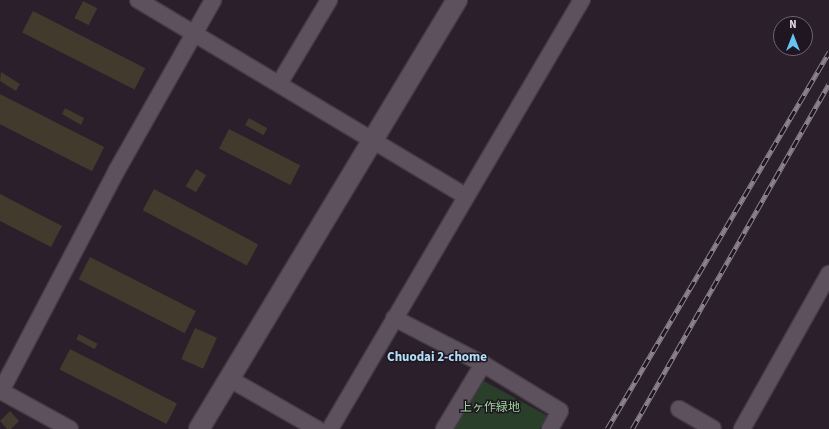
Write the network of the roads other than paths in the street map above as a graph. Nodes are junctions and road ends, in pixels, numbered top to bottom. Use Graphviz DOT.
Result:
graph roads {
  1 [pos="138,0"];
  2 [pos="213,0"];
  3 [pos="329,0"];
  4 [pos="457,0"];
  5 [pos="582,0"];
  6 [pos="193,33"];
  7 [pos="279,84"];
  8 [pos="373,139"];
  9 [pos="466,196"];
  10 [pos="829,274"];
  11 [pos="394,318"];
  12 [pos="483,364"];
  13 [pos="228,378"];
  14 [pos="678,410"];
  15 [pos="70,429"];
  16 [pos="199,429"];
  17 [pos="317,429"];
  18 [pos="330,429"];
  19 [pos="444,429"];
  20 [pos="550,429"];
  21 [pos="713,429"];
  22 [pos="742,429"];
  1 -- 6 [label="street"];
  2 -- 6 [label="street"];
  3 -- 7 [label="street"];
  4 -- 8 [label="street"];
  5 -- 9 [label="street"];
  6 -- 7 [label="street"];
  6 -- 15 [label="street"];
  7 -- 8 [label="street"];
  8 -- 9 [label="street"];
  8 -- 13 [label="street"];
  9 -- 11 [label="street"];
  10 -- 22 [label="street"];
  11 -- 12 [label="street"];
  11 -- 18 [label="street"];
  12 -- 19 [label="street"];
  12 -- 20 [label="street"];
  13 -- 16 [label="street"];
  13 -- 17 [label="street"];
  14 -- 21 [label="street"];
}
